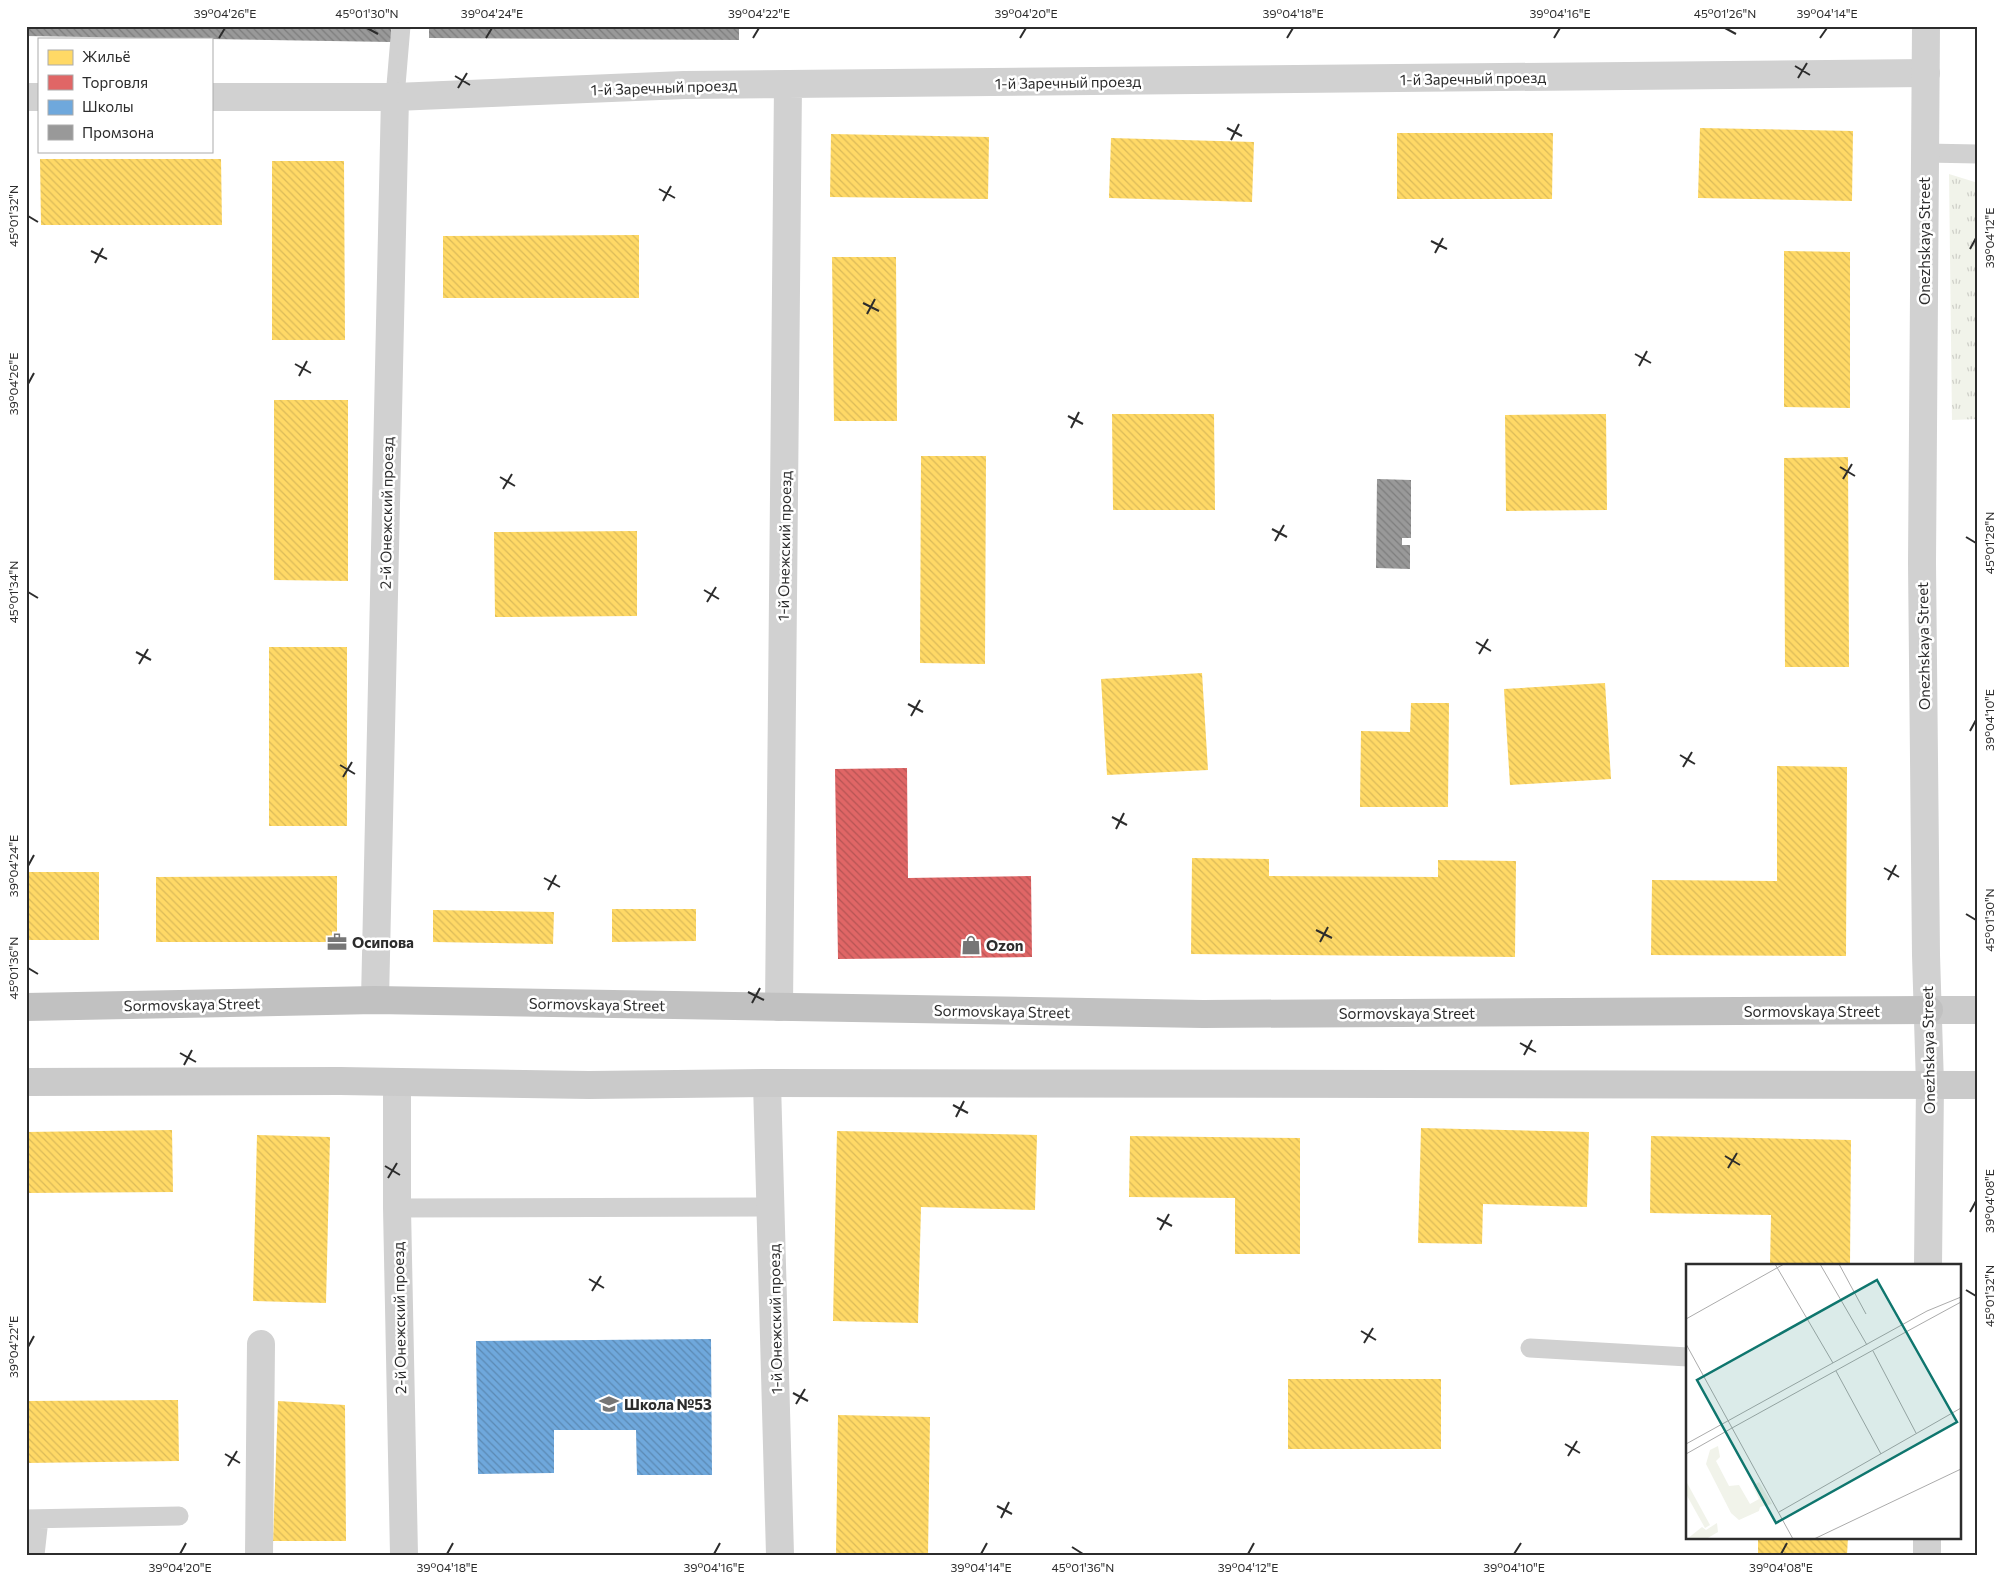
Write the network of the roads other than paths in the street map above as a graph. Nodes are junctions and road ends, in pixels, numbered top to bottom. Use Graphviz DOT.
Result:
graph roads {
  1 [pos="400,26"];
  2 [pos="1926,26"];
  3 [pos="1926,73"];
  4 [pos="788,84"];
  5 [pos="212,97"];
  6 [pos="395,97"];
  7 [pos="1925,153"];
  8 [pos="1978,154"];
  9 [pos="375,1000"];
  10 [pos="26,1007"];
  11 [pos="779,1007"];
  12 [pos="1929,1010"];
  13 [pos="1978,1010"];
  14 [pos="26,1082"];
  15 [pos="396,1082"];
  16 [pos="767,1083"];
  17 [pos="1930,1085"];
  18 [pos="1978,1085"];
  19 [pos="772,1207"];
  20 [pos="397,1208"];
  21 [pos="1928,1264"];
  22 [pos="260,1344"];
  23 [pos="1530,1348"];
  24 [pos="1686,1357"];
  25 [pos="179,1516"];
  26 [pos="33,1519"];
  27 [pos="1927,1538"];
  28 [pos="35,1555"];
  29 [pos="259,1555"];
  30 [pos="404,1555"];
  31 [pos="780,1555"];
  32 [pos="1927,1555"];
  1 -- 6 [label="lane, 2-й Онежский проезд"];
  2 -- 3 [label="street, Onezhskaya Street"];
  3 -- 4 [label="street, 1-й Заречный проезд"];
  3 -- 7 [label="street, Onezhskaya Street"];
  4 -- 6 [label="street, 1-й Заречный проезд"];
  4 -- 11 [label="street, 1-й Онежский проезд"];
  5 -- 6 [label="street, 1-й Заречный проезд"];
  6 -- 9 [label="street, 2-й Онежский проезд"];
  7 -- 8 [label="lane"];
  7 -- 12 [label="street, Onezhskaya Street"];
  9 -- 10 [label="highway, Sormovskaya Street"];
  9 -- 11 [label="highway, Sormovskaya Street"];
  11 -- 12 [label="highway, Sormovskaya Street"];
  12 -- 13 [label="main road, Sormovskaya Street"];
  12 -- 17 [label="street, Onezhskaya Street"];
  14 -- 15 [label="main road"];
  15 -- 16 [label="main road"];
  15 -- 20 [label="street, 2-й Онежский проезд"];
  16 -- 17 [label="main road"];
  16 -- 19 [label="street, 1-й Онежский проезд"];
  17 -- 18 [label="main road"];
  17 -- 21 [label="street, Onezhskaya Street"];
  19 -- 20 [label="lane"];
  19 -- 31 [label="street, 1-й Онежский проезд"];
  20 -- 30 [label="street, 2-й Онежский проезд"];
  22 -- 29 [label="street"];
  23 -- 24 [label="lane"];
  25 -- 26 [label="lane"];
  26 -- 28 [label="lane"];
  27 -- 32 [label="street"];
}
